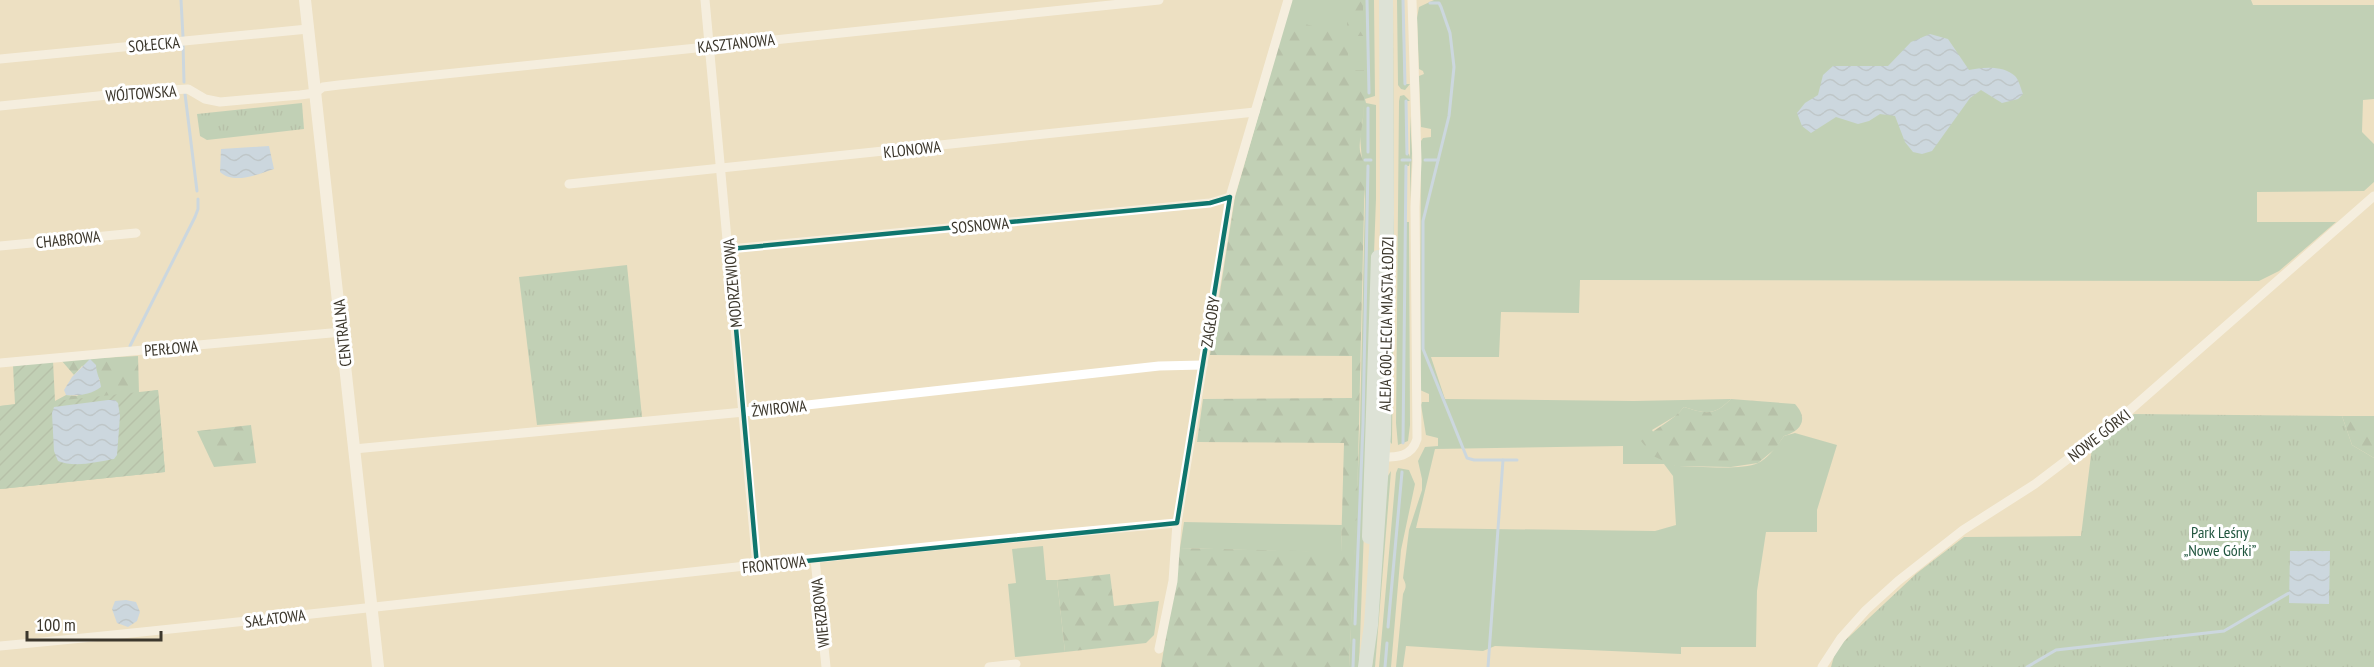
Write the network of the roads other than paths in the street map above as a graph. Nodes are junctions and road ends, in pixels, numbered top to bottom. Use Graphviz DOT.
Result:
graph roads {
  1 [pos="305,0"];
  2 [pos="705,0"];
  3 [pos="1159,0"];
  4 [pos="1288,0"];
  5 [pos="1378,0"];
  6 [pos="1386,0"];
  7 [pos="1412,0"];
  8 [pos="308,29"];
  9 [pos="710,46"];
  10 [pos="0,59"];
  11 [pos="315,93"];
  12 [pos="0,106"];
  13 [pos="1255,112"];
  14 [pos="722,169"];
  15 [pos="569,184"];
  16 [pos="2374,196"];
  17 [pos="1230,197"];
  18 [pos="136,233"];
  19 [pos="0,246"];
  20 [pos="729,249"];
  21 [pos="342,332"];
  22 [pos="0,363"];
  23 [pos="1203,365"];
  24 [pos="744,412"];
  25 [pos="354,449"];
  26 [pos="1377,457"];
  27 [pos="1177,523"];
  28 [pos="815,559"];
  29 [pos="757,566"];
  30 [pos="371,606"];
  31 [pos="0,646"];
  32 [pos="1159,649"];
  33 [pos="1016,664"];
  34 [pos="378,667"];
  35 [pos="826,667"];
  36 [pos="989,667"];
  37 [pos="1365,667"];
  38 [pos="1822,667"];
  1 -- 8 [label="street, CENTRALNA"];
  2 -- 9 [label="street, MODRZEWIOWA"];
  3 -- 9 [label="street, KASZTANOWA"];
  4 -- 13 [label="street, ZAGŁOBY"];
  5 -- 26 [label="main road, ALEJA 600-LECIA MIASTA ŁODZI"];
  6 -- 26 [label="main road, ALEJA 600-LECIA MIASTA ŁODZI"];
  7 -- 26 [label="street"];
  8 -- 10 [label="street, SOŁECKA"];
  8 -- 11 [label="street, CENTRALNA"];
  9 -- 11 [label="street, KASZTANOWA"];
  9 -- 14 [label="street, MODRZEWIOWA"];
  11 -- 12 [label="street, WÓJTOWSKA"];
  11 -- 21 [label="street, CENTRALNA"];
  13 -- 14 [label="street, KLONOWA"];
  13 -- 17 [label="street, ZAGŁOBY"];
  14 -- 15 [label="street, KLONOWA"];
  14 -- 20 [label="street, MODRZEWIOWA"];
  16 -- 38 [label="street, NOWE GÓRKI"];
  17 -- 20 [label="street, SOSNOWA"];
  17 -- 23 [label="street, ZAGŁOBY"];
  18 -- 19 [label="street, CHABROWA"];
  20 -- 24 [label="street, MODRZEWIOWA"];
  21 -- 22 [label="street, PERŁOWA"];
  21 -- 25 [label="street, CENTRALNA"];
  23 -- 24 [label="street, ŻWIROWA"];
  23 -- 27 [label="street, ZAGŁOBY"];
  24 -- 25 [label="street, ŻWIROWA"];
  24 -- 29 [label="street, MODRZEWIOWA"];
  25 -- 30 [label="street, CENTRALNA"];
  26 -- 37 [label="main road, ALEJA 600-LECIA MIASTA ŁODZI"];
  27 -- 28 [label="street, FRONTOWA"];
  27 -- 32 [label="street, ZAGŁOBY"];
  28 -- 29 [label="street, FRONTOWA"];
  28 -- 35 [label="street, WIERZBOWA"];
  29 -- 30 [label="street, FRONTOWA"];
  30 -- 31 [label="street, SAŁATOWA"];
  30 -- 34 [label="street, CENTRALNA"];
  33 -- 36 [label="street"];
}
